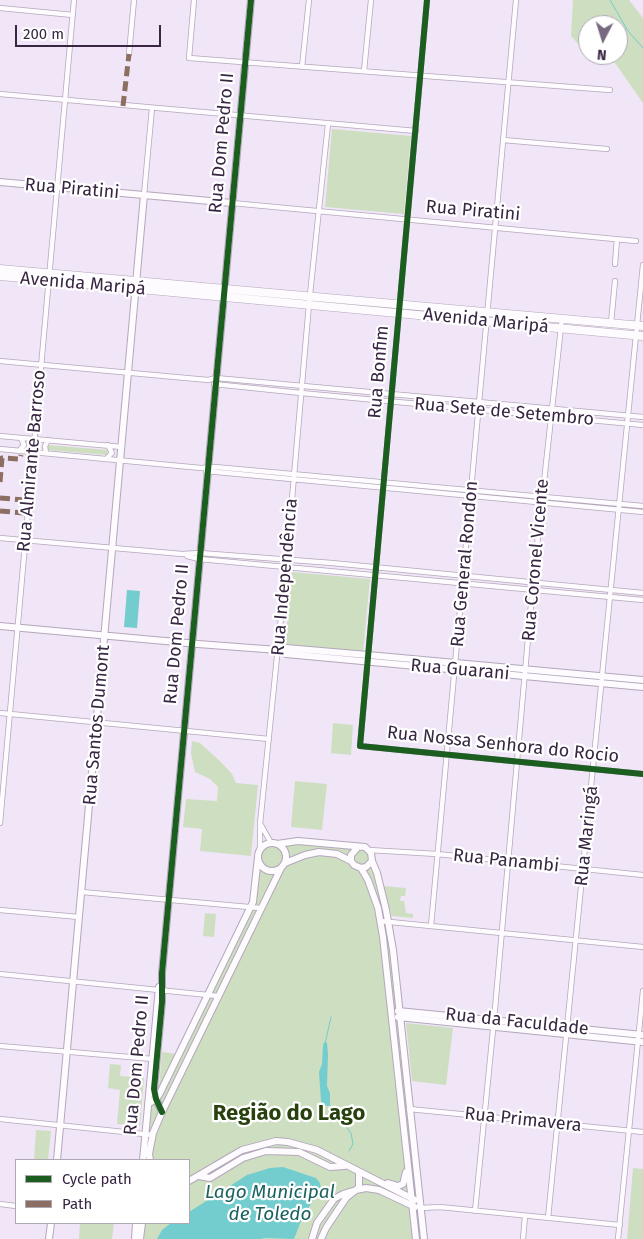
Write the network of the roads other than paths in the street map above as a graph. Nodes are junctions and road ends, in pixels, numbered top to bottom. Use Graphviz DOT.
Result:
graph roads {
  1 [pos="74,0"];
  2 [pos="134,0"];
  3 [pos="194,0"];
  4 [pos="251,0"];
  5 [pos="309,0"];
  6 [pos="371,0"];
  7 [pos="427,0"];
  8 [pos="516,0"];
  9 [pos="0,8"];
  10 [pos="73,15"];
  11 [pos="129,54"];
  12 [pos="245,62"];
  13 [pos="302,67"];
  14 [pos="364,72"];
  15 [pos="421,76"];
  16 [pos="508,82"];
  17 [pos="610,90"];
  18 [pos="0,94"];
  19 [pos="66,100"];
  20 [pos="152,108"];
  21 [pos="240,116"];
  22 [pos="328,124"];
  23 [pos="416,131"];
  24 [pos="503,140"];
  25 [pos="607,149"];
  26 [pos="0,182"];
  27 [pos="57,187"];
  28 [pos="144,195"];
  29 [pos="232,203"];
  30 [pos="319,212"];
  31 [pos="408,220"];
  32 [pos="495,228"];
  33 [pos="617,239"];
  34 [pos="636,241"];
  35 [pos="615,264"];
  36 [pos="643,265"];
  37 [pos="0,269"];
  38 [pos="0,276"];
  39 [pos="38,276"];
  40 [pos="49,277"];
  41 [pos="615,280"];
  42 [pos="137,285"];
  43 [pos="148,286"];
  44 [pos="215,287"];
  45 [pos="223,292"];
  46 [pos="211,296"];
  47 [pos="310,300"];
  48 [pos="400,309"];
  49 [pos="487,316"];
  50 [pos="562,318"];
  51 [pos="611,323"];
  52 [pos="639,326"];
  53 [pos="561,328"];
  54 [pos="638,335"];
  55 [pos="0,361"];
  56 [pos="41,365"];
  57 [pos="129,373"];
  58 [pos="216,381"];
  59 [pos="302,386"];
  60 [pos="301,393"];
  61 [pos="393,394"];
  62 [pos="392,402"];
  63 [pos="480,402"];
  64 [pos="552,409"];
  65 [pos="480,410"];
  66 [pos="551,416"];
  67 [pos="628,416"];
  68 [pos="643,417"];
  69 [pos="628,423"];
  70 [pos="643,425"];
  71 [pos="0,436"];
  72 [pos="21,438"];
  73 [pos="34,439"];
  74 [pos="48,440"];
  75 [pos="108,445"];
  76 [pos="122,447"];
  77 [pos="0,449"];
  78 [pos="19,451"];
  79 [pos="33,452"];
  80 [pos="46,453"];
  81 [pos="106,459"];
  82 [pos="120,460"];
  83 [pos="206,469"];
  84 [pos="294,477"];
  85 [pos="384,485"];
  86 [pos="472,493"];
  87 [pos="541,500"];
  88 [pos="643,506"];
  89 [pos="619,507"];
  90 [pos="643,512"];
  91 [pos="0,538"];
  92 [pos="25,540"];
  93 [pos="113,548"];
  94 [pos="200,556"];
  95 [pos="287,560"];
  96 [pos="376,567"];
  97 [pos="286,568"];
  98 [pos="376,576"];
  99 [pos="463,576"];
  100 [pos="533,582"];
  101 [pos="463,584"];
  102 [pos="532,590"];
  103 [pos="611,590"];
  104 [pos="643,593"];
  105 [pos="610,597"];
  106 [pos="643,600"];
  107 [pos="0,626"];
  108 [pos="17,628"];
  109 [pos="105,636"];
  110 [pos="192,644"];
  111 [pos="278,650"];
  112 [pos="368,658"];
  113 [pos="456,662"];
  114 [pos="455,670"];
  115 [pos="526,672"];
  116 [pos="602,680"];
  117 [pos="643,680"];
  118 [pos="643,687"];
  119 [pos="0,713"];
  120 [pos="10,714"];
  121 [pos="97,722"];
  122 [pos="184,730"];
  123 [pos="269,739"];
  124 [pos="360,746"];
  125 [pos="447,754"];
  126 [pos="517,762"];
  127 [pos="594,769"];
  128 [pos="643,774"];
  129 [pos="0,823"];
  130 [pos="260,824"];
  131 [pos="274,843"];
  132 [pos="358,848"];
  133 [pos="369,850"];
  134 [pos="259,853"];
  135 [pos="437,854"];
  136 [pos="351,861"];
  137 [pos="372,861"];
  138 [pos="508,861"];
  139 [pos="283,865"];
  140 [pos="361,868"];
  141 [pos="583,869"];
  142 [pos="643,875"];
  143 [pos="82,892"];
  144 [pos="168,900"];
  145 [pos="250,907"];
  146 [pos="260,908"];
  147 [pos="0,910"];
  148 [pos="79,917"];
  149 [pos="380,921"];
  150 [pos="388,922"];
  151 [pos="431,926"];
  152 [pos="502,933"];
  153 [pos="576,941"];
  154 [pos="643,947"];
  155 [pos="0,974"];
  156 [pos="73,981"];
  157 [pos="161,989"];
  158 [pos="643,991"];
  159 [pos="208,995"];
  160 [pos="218,996"];
  161 [pos="392,1014"];
  162 [pos="400,1014"];
  163 [pos="493,1023"];
  164 [pos="567,1031"];
  165 [pos="641,1034"];
  166 [pos="640,1042"];
  167 [pos="0,1046"];
  168 [pos="67,1052"];
  169 [pos="155,1059"];
  170 [pos="156,1099"];
  171 [pos="148,1104"];
  172 [pos="402,1108"];
  173 [pos="411,1109"];
  174 [pos="162,1112"];
  175 [pos="485,1117"];
  176 [pos="0,1119"];
  177 [pos="558,1124"];
  178 [pos="60,1125"];
  179 [pos="629,1131"];
  180 [pos="643,1132"];
  181 [pos="145,1134"];
  182 [pos="153,1135"];
  183 [pos="407,1156"];
  184 [pos="149,1158"];
  185 [pos="56,1159"];
  186 [pos="142,1159"];
  187 [pos="359,1172"];
  188 [pos="374,1178"];
  189 [pos="190,1181"];
  190 [pos="356,1190"];
  191 [pos="411,1198"];
  192 [pos="0,1204"];
  193 [pos="420,1205"];
  194 [pos="15,1206"];
  195 [pos="412,1207"];
  196 [pos="475,1211"];
  197 [pos="525,1216"];
  198 [pos="548,1218"];
  199 [pos="51,1224"];
  200 [pos="136,1224"];
  201 [pos="142,1224"];
  202 [pos="620,1225"];
  203 [pos="49,1239"];
  204 [pos="135,1239"];
  205 [pos="140,1239"];
  206 [pos="312,1239"];
  207 [pos="321,1239"];
  208 [pos="416,1239"];
  209 [pos="424,1239"];
  210 [pos="523,1239"];
  211 [pos="618,1239"];
  1 -- 10 [label="street, Rua Almirante Barroso"];
  2 -- 11 [label="street"];
  3 -- 12 [label="street"];
  4 -- 12 [label="street, Rua Dom Pedro II"];
  5 -- 13 [label="street"];
  6 -- 14 [label="street"];
  7 -- 15 [label="street, Rua Bonfim"];
  8 -- 16 [label="street, Rua General Rondon"];
  9 -- 10 [label="street"];
  10 -- 19 [label="street, Rua Almirante Barroso"];
  12 -- 13 [label="street"];
  12 -- 21 [label="street, Rua Dom Pedro II"];
  13 -- 14 [label="street"];
  14 -- 15 [label="street"];
  15 -- 16 [label="street"];
  15 -- 23 [label="street, Rua Bonfim"];
  16 -- 17 [label="street"];
  16 -- 24 [label="street, Rua General Rondon"];
  18 -- 19 [label="street"];
  19 -- 20 [label="street"];
  19 -- 27 [label="street, Rua Almirante Barroso"];
  20 -- 21 [label="street"];
  20 -- 28 [label="street, Rua Santos Dumont"];
  21 -- 22 [label="street"];
  21 -- 29 [label="street, Rua Dom Pedro II"];
  22 -- 23 [label="street"];
  22 -- 30 [label="street, Rua Independência"];
  23 -- 31 [label="street, Rua Bonfim"];
  24 -- 25 [label="street"];
  24 -- 32 [label="street, Rua General Rondon"];
  26 -- 27 [label="street, Rua Piratini"];
  27 -- 28 [label="street, Rua Piratini"];
  27 -- 40 [label="street, Rua Almirante Barroso"];
  28 -- 29 [label="street, Rua Piratini"];
  28 -- 42 [label="street, Rua Santos Dumont"];
  29 -- 30 [label="street, Rua Piratini"];
  29 -- 45 [label="street, Rua Dom Pedro II"];
  30 -- 31 [label="street, Rua Piratini"];
  30 -- 47 [label="street, Rua Independência"];
  31 -- 32 [label="street, Rua Piratini"];
  31 -- 48 [label="street, Rua Bonfim"];
  32 -- 33 [label="street, Rua Piratini"];
  32 -- 49 [label="street, Rua General Rondon"];
  33 -- 34 [label="street, Rua Piratini"];
  33 -- 35 [label="street"];
  36 -- 52 [label="street"];
  37 -- 39 [label="main road, Avenida Maripá"];
  38 -- 39 [label="main road, Avenida Maripá"];
  39 -- 40 [label="main road, Avenida Maripá"];
  40 -- 42 [label="main road, Avenida Maripá"];
  40 -- 56 [label="street, Rua Almirante Barroso"];
  41 -- 51 [label="street"];
  42 -- 43 [label="main road, Avenida Maripá"];
  42 -- 57 [label="street, Rua Santos Dumont"];
  43 -- 44 [label="main road, Avenida Maripá"];
  43 -- 46 [label="main road, Avenida Maripá"];
  44 -- 45 [label="main road, Avenida Maripá"];
  44 -- 46 [label="main road"];
  45 -- 46 [label="main road, Avenida Maripá"];
  45 -- 47 [label="main road, Avenida Maripá"];
  45 -- 58 [label="street, Rua Dom Pedro II"];
  47 -- 48 [label="main road, Avenida Maripá"];
  47 -- 59 [label="street, Rua Independência"];
  48 -- 49 [label="main road, Avenida Maripá"];
  48 -- 61 [label="street, Rua Bonfim"];
  49 -- 50 [label="main road, Avenida Maripá"];
  49 -- 53 [label="main road, Avenida Maripá"];
  49 -- 63 [label="street, Rua General Rondon"];
  50 -- 51 [label="main road, Avenida Maripá"];
  50 -- 53 [label="main road"];
  51 -- 52 [label="main road, Avenida Maripá"];
  52 -- 54 [label="main road"];
  53 -- 54 [label="main road, Avenida Maripá"];
  53 -- 64 [label="street, Rua Coronel Vicente"];
  54 -- 67 [label="street, Rua Maringá"];
  55 -- 56 [label="street"];
  56 -- 57 [label="street"];
  56 -- 73 [label="street, Rua Almirante Barroso"];
  57 -- 58 [label="street"];
  57 -- 76 [label="street, Rua Santos Dumont"];
  58 -- 59 [label="street, Rua Sete de Setembro"];
  58 -- 60 [label="street, Rua Sete de Setembro"];
  58 -- 83 [label="street, Rua Dom Pedro II"];
  59 -- 60 [label="street, Rua Independência"];
  59 -- 61 [label="street, Rua Sete de Setembro"];
  60 -- 62 [label="street, Rua Sete de Setembro"];
  60 -- 84 [label="street, Rua Independência"];
  61 -- 62 [label="street, Rua Bonfim"];
  61 -- 63 [label="street, Rua Sete de Setembro"];
  62 -- 65 [label="street, Rua Sete de Setembro"];
  62 -- 85 [label="street, Rua Bonfim"];
  63 -- 64 [label="street, Rua Sete de Setembro"];
  63 -- 65 [label="street, Rua General Rondon"];
  64 -- 66 [label="street, Rua Coronel Vicente"];
  64 -- 67 [label="street, Rua Sete de Setembro"];
  65 -- 66 [label="street, Rua Sete de Setembro"];
  65 -- 86 [label="street, Rua General Rondon"];
  66 -- 69 [label="street, Rua Sete de Setembro"];
  66 -- 87 [label="street, Rua Coronel Vicente"];
  67 -- 68 [label="street, Rua Sete de Setembro"];
  67 -- 69 [label="street, Rua Maringá"];
  69 -- 70 [label="street, Rua Sete de Setembro"];
  69 -- 89 [label="street, Rua Maringá"];
  71 -- 72 [label="street"];
  72 -- 73 [label="street"];
  72 -- 78 [label="street"];
  73 -- 74 [label="street"];
  73 -- 79 [label="street, Rua Almirante Barroso"];
  74 -- 75 [label="street"];
  74 -- 80 [label="street"];
  75 -- 76 [label="street"];
  75 -- 81 [label="street"];
  76 -- 82 [label="street, Rua Santos Dumont"];
  77 -- 78 [label="street"];
  78 -- 79 [label="street"];
  79 -- 80 [label="street"];
  79 -- 92 [label="street, Rua Almirante Barroso"];
  80 -- 81 [label="street"];
  81 -- 82 [label="street"];
  82 -- 83 [label="street"];
  82 -- 93 [label="street, Rua Santos Dumont"];
  83 -- 84 [label="street"];
  83 -- 94 [label="street, Rua Dom Pedro II"];
  84 -- 85 [label="street"];
  84 -- 95 [label="street, Rua Independência"];
  85 -- 86 [label="street"];
  85 -- 96 [label="street, Rua Bonfim"];
  86 -- 87 [label="street"];
  86 -- 99 [label="street, Rua General Rondon"];
  87 -- 89 [label="street"];
  87 -- 100 [label="street, Rua Coronel Vicente"];
  88 -- 89 [label="street"];
  89 -- 90 [label="street"];
  89 -- 103 [label="street, Rua Maringá"];
  91 -- 92 [label="street"];
  92 -- 93 [label="street"];
  92 -- 108 [label="street, Rua Almirante Barroso"];
  93 -- 94 [label="street"];
  93 -- 109 [label="street, Rua Santos Dumont"];
  94 -- 95 [label="street"];
  94 -- 97 [label="street"];
  94 -- 110 [label="street, Rua Dom Pedro II"];
  95 -- 96 [label="street"];
  95 -- 97 [label="street, Rua Independência"];
  96 -- 98 [label="street, Rua Bonfim"];
  96 -- 99 [label="street"];
  97 -- 98 [label="street"];
  97 -- 111 [label="street, Rua Independência"];
  98 -- 101 [label="street"];
  98 -- 112 [label="street, Rua Bonfim"];
  99 -- 100 [label="street"];
  99 -- 101 [label="street, Rua General Rondon"];
  100 -- 102 [label="street, Rua Coronel Vicente"];
  100 -- 103 [label="street"];
  101 -- 102 [label="street"];
  101 -- 113 [label="street, Rua General Rondon"];
  102 -- 105 [label="street"];
  102 -- 115 [label="street, Rua Coronel Vicente"];
  103 -- 104 [label="street"];
  103 -- 105 [label="street, Rua Maringá"];
  105 -- 106 [label="street"];
  105 -- 116 [label="street, Rua Maringá"];
  107 -- 108 [label="street, Rua Guarani"];
  108 -- 109 [label="street, Rua Guarani"];
  108 -- 120 [label="street, Rua Almirante Barroso"];
  109 -- 110 [label="street, Rua Guarani"];
  109 -- 121 [label="street, Rua Santos Dumont"];
  110 -- 111 [label="street, Rua Guarani"];
  110 -- 122 [label="street, Rua Dom Pedro II"];
  111 -- 112 [label="street, Rua Guarani"];
  111 -- 123 [label="street, Rua Independência"];
  112 -- 113 [label="street, Rua Guarani"];
  112 -- 114 [label="street, Rua Guarani"];
  112 -- 124 [label="street, Rua Bonfim"];
  113 -- 114 [label="street, Rua General Rondon"];
  113 -- 115 [label="street, Rua Guarani"];
  114 -- 115 [label="street, Rua Guarani"];
  114 -- 125 [label="street, Rua General Rondon"];
  115 -- 116 [label="street, Rua Guarani"];
  115 -- 126 [label="street, Rua Coronel Vicente"];
  116 -- 117 [label="street, Rua Guarani"];
  116 -- 118 [label="street, Rua Guarani"];
  116 -- 127 [label="street, Rua Maringá"];
  119 -- 120 [label="street"];
  120 -- 121 [label="street"];
  120 -- 129 [label="street, Rua Almirante Barroso"];
  121 -- 122 [label="street"];
  121 -- 143 [label="street, Rua Santos Dumont"];
  122 -- 123 [label="street"];
  122 -- 144 [label="street, Rua Dom Pedro II"];
  123 -- 130 [label="street, Rua Independência"];
  124 -- 125 [label="street, Rua Nossa Senhora do Rocio"];
  125 -- 126 [label="street, Rua Nossa Senhora do Rocio"];
  125 -- 135 [label="street, Rua General Rondon"];
  126 -- 127 [label="street, Rua Nossa Senhora do Rocio"];
  126 -- 138 [label="street, Rua Coronel Vicente"];
  127 -- 128 [label="street, Rua Nossa Senhora do Rocio"];
  127 -- 141 [label="street, Rua Maringá"];
  130 -- 131 [label="street"];
  130 -- 134 [label="street, Rua Independência"];
  131 -- 132 [label="street"];
  131 -- 134 [label="street"];
  131 -- 139 [label="street"];
  132 -- 133 [label="street"];
  132 -- 136 [label="street"];
  133 -- 135 [label="street, Rua Panambi"];
  133 -- 137 [label="street"];
  134 -- 139 [label="street"];
  134 -- 145 [label="street"];
  135 -- 138 [label="street, Rua Panambi"];
  135 -- 151 [label="street, Rua General Rondon"];
  136 -- 139 [label="street"];
  136 -- 140 [label="street"];
  137 -- 140 [label="street"];
  137 -- 150 [label="street"];
  138 -- 141 [label="street, Rua Panambi"];
  138 -- 152 [label="street, Rua Coronel Vicente"];
  139 -- 146 [label="street"];
  140 -- 149 [label="street"];
  141 -- 142 [label="street, Rua Panambi"];
  141 -- 153 [label="street, Rua Maringá"];
  143 -- 144 [label="street"];
  143 -- 148 [label="street, Rua Santos Dumont"];
  144 -- 145 [label="street"];
  144 -- 157 [label="street, Rua Dom Pedro II"];
  145 -- 146 [label="street"];
  145 -- 159 [label="street"];
  146 -- 160 [label="street"];
  147 -- 148 [label="street"];
  148 -- 156 [label="street, Rua Santos Dumont"];
  149 -- 150 [label="street"];
  149 -- 161 [label="street"];
  150 -- 151 [label="street"];
  150 -- 162 [label="street"];
  151 -- 152 [label="street"];
  152 -- 153 [label="street"];
  152 -- 163 [label="street, Rua Coronel Vicente"];
  153 -- 154 [label="street"];
  153 -- 164 [label="street, Rua Maringá"];
  155 -- 156 [label="street"];
  156 -- 157 [label="street"];
  156 -- 168 [label="street, Rua Santos Dumont"];
  157 -- 159 [label="street"];
  157 -- 169 [label="street, Rua Dom Pedro II"];
  158 -- 165 [label="street"];
  159 -- 160 [label="street"];
  159 -- 170 [label="street"];
  160 -- 174 [label="street"];
  161 -- 162 [label="street, Rua da Faculdade"];
  161 -- 172 [label="street"];
  162 -- 163 [label="street, Rua da Faculdade"];
  162 -- 173 [label="street"];
  163 -- 164 [label="street, Rua da Faculdade"];
  163 -- 175 [label="street, Rua Coronel Vicente"];
  164 -- 165 [label="street, Rua da Faculdade"];
  164 -- 166 [label="street, Rua da Faculdade"];
  164 -- 177 [label="street, Rua Maringá"];
  165 -- 166 [label="street"];
  166 -- 179 [label="street"];
  167 -- 168 [label="street"];
  168 -- 169 [label="street"];
  168 -- 178 [label="street, Rua Santos Dumont"];
  169 -- 170 [label="street, Rua Dom Pedro II"];
  169 -- 171 [label="street, Rua Dom Pedro II"];
  170 -- 171 [label="street"];
  170 -- 174 [label="street, Rua Dom Pedro II"];
  171 -- 181 [label="street, Rua Dom Pedro II"];
  172 -- 173 [label="street, Rua Primavera"];
  172 -- 183 [label="street"];
  173 -- 175 [label="street, Rua Primavera"];
  173 -- 193 [label="street"];
  174 -- 182 [label="street"];
  175 -- 177 [label="street, Rua Primavera"];
  175 -- 196 [label="street, Rua Coronel Vicente"];
  176 -- 178 [label="street"];
  177 -- 179 [label="street, Rua Primavera"];
  177 -- 198 [label="street, Rua Maringá"];
  178 -- 181 [label="street"];
  178 -- 185 [label="street, Rua Santos Dumont"];
  179 -- 180 [label="street, Rua Primavera"];
  179 -- 202 [label="street"];
  181 -- 182 [label="street"];
  181 -- 186 [label="street, Rua Dom Pedro II"];
  182 -- 184 [label="street"];
  183 -- 188 [label="street"];
  183 -- 191 [label="street"];
  187 -- 188 [label="street"];
  187 -- 189 [label="street"];
  187 -- 190 [label="street"];
  188 -- 191 [label="street"];
  190 -- 195 [label="street"];
  190 -- 206 [label="street"];
  190 -- 207 [label="street"];
  191 -- 193 [label="street"];
  191 -- 195 [label="street"];
  192 -- 194 [label="street"];
  193 -- 195 [label="street"];
  193 -- 196 [label="street"];
  193 -- 209 [label="street"];
  195 -- 208 [label="street"];
  196 -- 197 [label="street"];
  197 -- 198 [label="street"];
  197 -- 210 [label="street"];
  198 -- 202 [label="street"];
  199 -- 203 [label="street"];
  200 -- 204 [label="street"];
  201 -- 205 [label="street"];
  202 -- 211 [label="street"];
}
